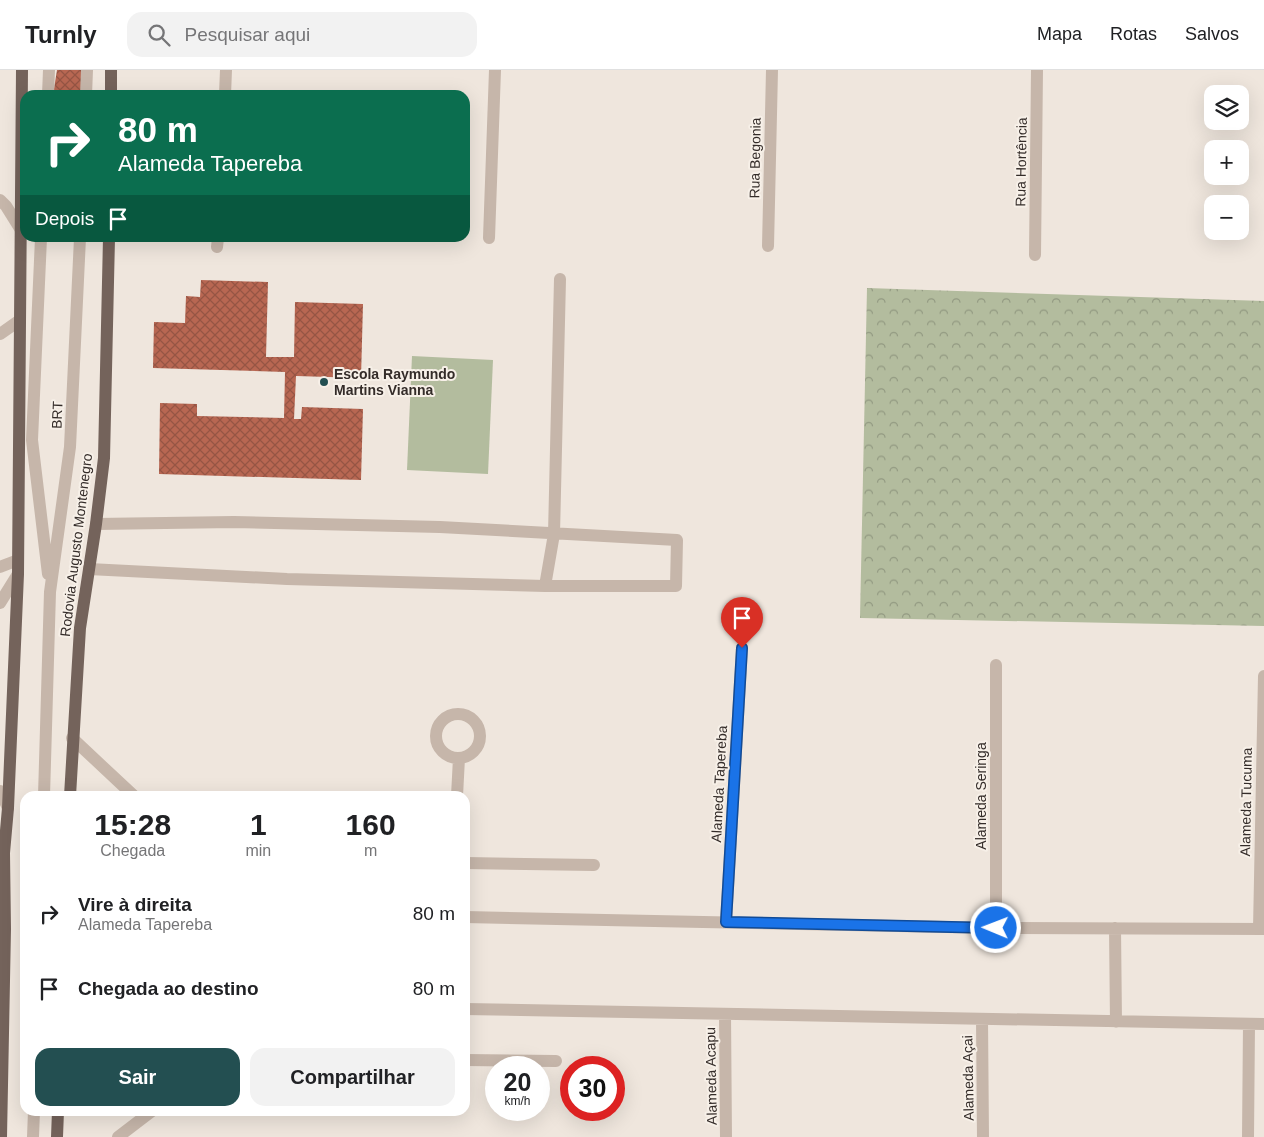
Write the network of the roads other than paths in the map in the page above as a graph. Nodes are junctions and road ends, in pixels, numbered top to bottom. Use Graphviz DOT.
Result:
graph roads {
  1 [pos="22,70"];
  2 [pos="49,70"];
  3 [pos="88,70"];
  4 [pos="111,70"];
  5 [pos="226,70"];
  6 [pos="495,70"];
  7 [pos="772,70"];
  8 [pos="1037,70"];
  9 [pos="22,90"];
  10 [pos="48,90"];
  11 [pos="86,90"];
  12 [pos="111,90"];
  13 [pos="225,90"];
  14 [pos="0,200"];
  15 [pos="20,228"];
  16 [pos="489,238"];
  17 [pos="21,242"];
  18 [pos="42,242"];
  19 [pos="80,242"];
  20 [pos="109,242"];
  21 [pos="768,246"];
  22 [pos="1035,255"];
  23 [pos="560,279"];
  24 [pos="20,320"];
  25 [pos="0,334"];
  26 [pos="96,524"];
  27 [pos="554,534"];
  28 [pos="18,560"];
  29 [pos="0,567"];
  30 [pos="89,568"];
  31 [pos="18,574"];
  32 [pos="545,586"];
  33 [pos="50,592"];
  34 [pos="0,603"];
  35 [pos="742,648"];
  36 [pos="996,665"];
  37 [pos="1264,676"];
  38 [pos="72,738"];
  39 [pos="459,758"];
  40 [pos="0,791"];
  41 [pos="44,791"];
  42 [pos="70,791"];
  43 [pos="129,791"];
  44 [pos="457,791"];
  45 [pos="8,808"];
  46 [pos="470,863"];
  47 [pos="594,865"];
  48 [pos="470,918"];
  49 [pos="726,922"];
  50 [pos="996,928"];
  51 [pos="1115,928"];
  52 [pos="1261,929"];
  53 [pos="470,1009"];
  54 [pos="725,1014"];
  55 [pos="982,1019"];
  56 [pos="1116,1022"];
  57 [pos="1249,1024"];
  58 [pos="1264,1024"];
  59 [pos="470,1060"];
  60 [pos="556,1061"];
  61 [pos="34,1116"];
  62 [pos="58,1116"];
  63 [pos="145,1116"];
  64 [pos="1,1137"];
  65 [pos="33,1137"];
  66 [pos="57,1137"];
  67 [pos="118,1137"];
  68 [pos="726,1137"];
  69 [pos="984,1137"];
  70 [pos="1248,1137"];
  1 -- 9 [label="main road"];
  2 -- 10 [label="street"];
  3 -- 11 [label="street"];
  4 -- 12 [label="main road"];
  5 -- 13 [label="street"];
  6 -- 16 [label="street"];
  7 -- 21 [label="street, Rua Begonia"];
  8 -- 22 [label="street, Rua Hortência"];
  14 -- 15 [label="street"];
  17 -- 24 [label="main road"];
  18 -- 33 [label="street, BRT"];
  19 -- 33 [label="street, BRT"];
  20 -- 26 [label="main road, Rodovia Augusto Montenegro"];
  23 -- 27 [label="street"];
  24 -- 25 [label="street"];
  24 -- 28 [label="main road"];
  26 -- 27 [label="street"];
  26 -- 30 [label="main road, Rodovia Augusto Montenegro"];
  27 -- 32 [label="street"];
  27 -- 32 [label="street"];
  28 -- 29 [label="street"];
  28 -- 31 [label="main road"];
  30 -- 32 [label="street"];
  30 -- 38 [label="main road, Rodovia Augusto Montenegro"];
  31 -- 34 [label="street"];
  31 -- 45 [label="main road"];
  33 -- 41 [label="street, BRT"];
  35 -- 49 [label="street, Alameda Tapereba"];
  36 -- 50 [label="street, Alameda Seringa"];
  37 -- 52 [label="street, Alameda Tucuma"];
  38 -- 42 [label="main road, Rodovia Augusto Montenegro"];
  38 -- 43 [label="street"];
  39 -- 44 [label="street"];
  40 -- 45 [label="street"];
  45 -- 64 [label="main road"];
  46 -- 47 [label="street"];
  48 -- 49 [label="street"];
  49 -- 50 [label="street"];
  50 -- 51 [label="street"];
  51 -- 52 [label="street"];
  51 -- 56 [label="street"];
  53 -- 54 [label="street"];
  54 -- 55 [label="street"];
  54 -- 68 [label="street, Alameda Acapu"];
  55 -- 56 [label="street"];
  55 -- 69 [label="street, Alameda Açai"];
  56 -- 57 [label="street"];
  57 -- 58 [label="street"];
  57 -- 70 [label="street"];
  59 -- 60 [label="street"];
  61 -- 65 [label="street"];
  62 -- 66 [label="main road"];
  63 -- 67 [label="street"];
}
